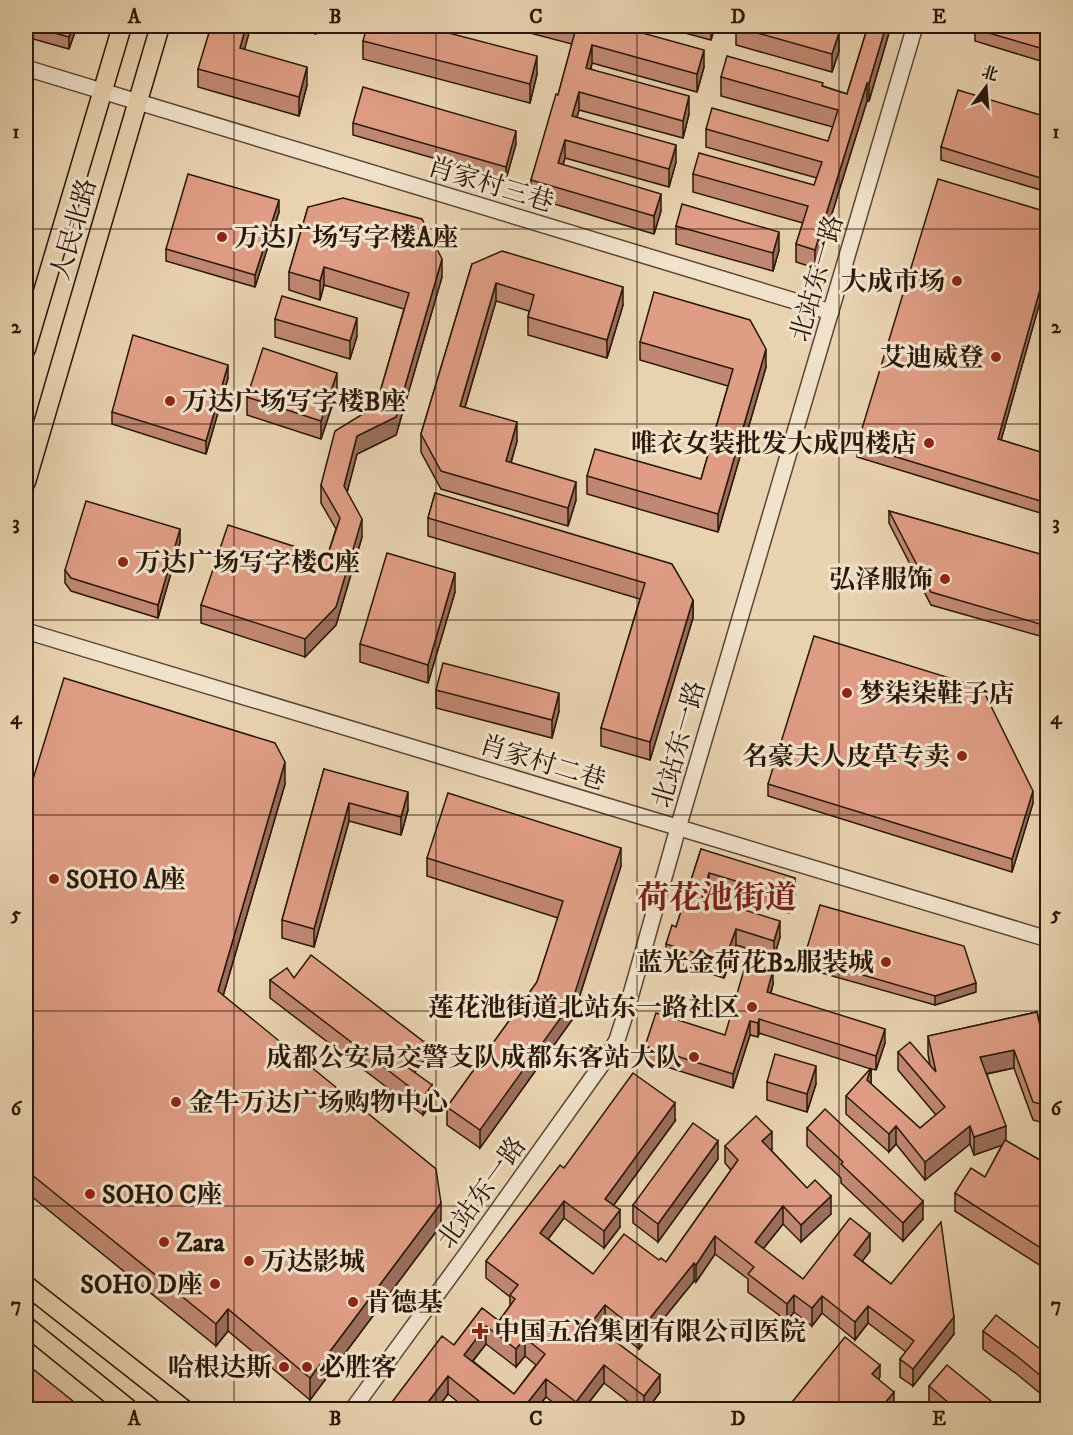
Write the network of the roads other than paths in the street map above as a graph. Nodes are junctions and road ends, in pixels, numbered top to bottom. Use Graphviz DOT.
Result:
graph roads {
  1 [pos="122,26"];
  2 [pos="160,26"];
  3 [pos="915,26"];
  4 [pos="26,68"];
  5 [pos="103,92"];
  6 [pos="137,102"];
  7 [pos="831,312"];
  8 [pos="26,350"];
  9 [pos="26,482"];
  10 [pos="26,631"];
  11 [pos="678,828"];
  12 [pos="1047,939"];
  13 [pos="26,1285"];
  14 [pos="26,1326"];
  15 [pos="130,1410"];
  16 [pos="185,1410"];
  17 [pos="352,1410"];
  1 -- 5 [label="main road, 人民北路"];
  2 -- 6 [label="main road, 人民北路"];
  3 -- 7 [label="street, 北站东一路"];
  4 -- 5 [label="street, 肖家村三巷"];
  5 -- 6 [label="street, 肖家村三巷"];
  5 -- 8 [label="main road, 人民北路"];
  6 -- 7 [label="street, 肖家村三巷"];
  6 -- 9 [label="main road, 人民北路"];
  7 -- 11 [label="street, 北站东一路"];
  10 -- 11 [label="street, 肖家村二巷"];
  11 -- 12 [label="street, 肖家村二巷"];
  11 -- 17 [label="street, 北站东一路"];
  13 -- 16 [label="main road"];
  14 -- 15 [label="main road"];
}
